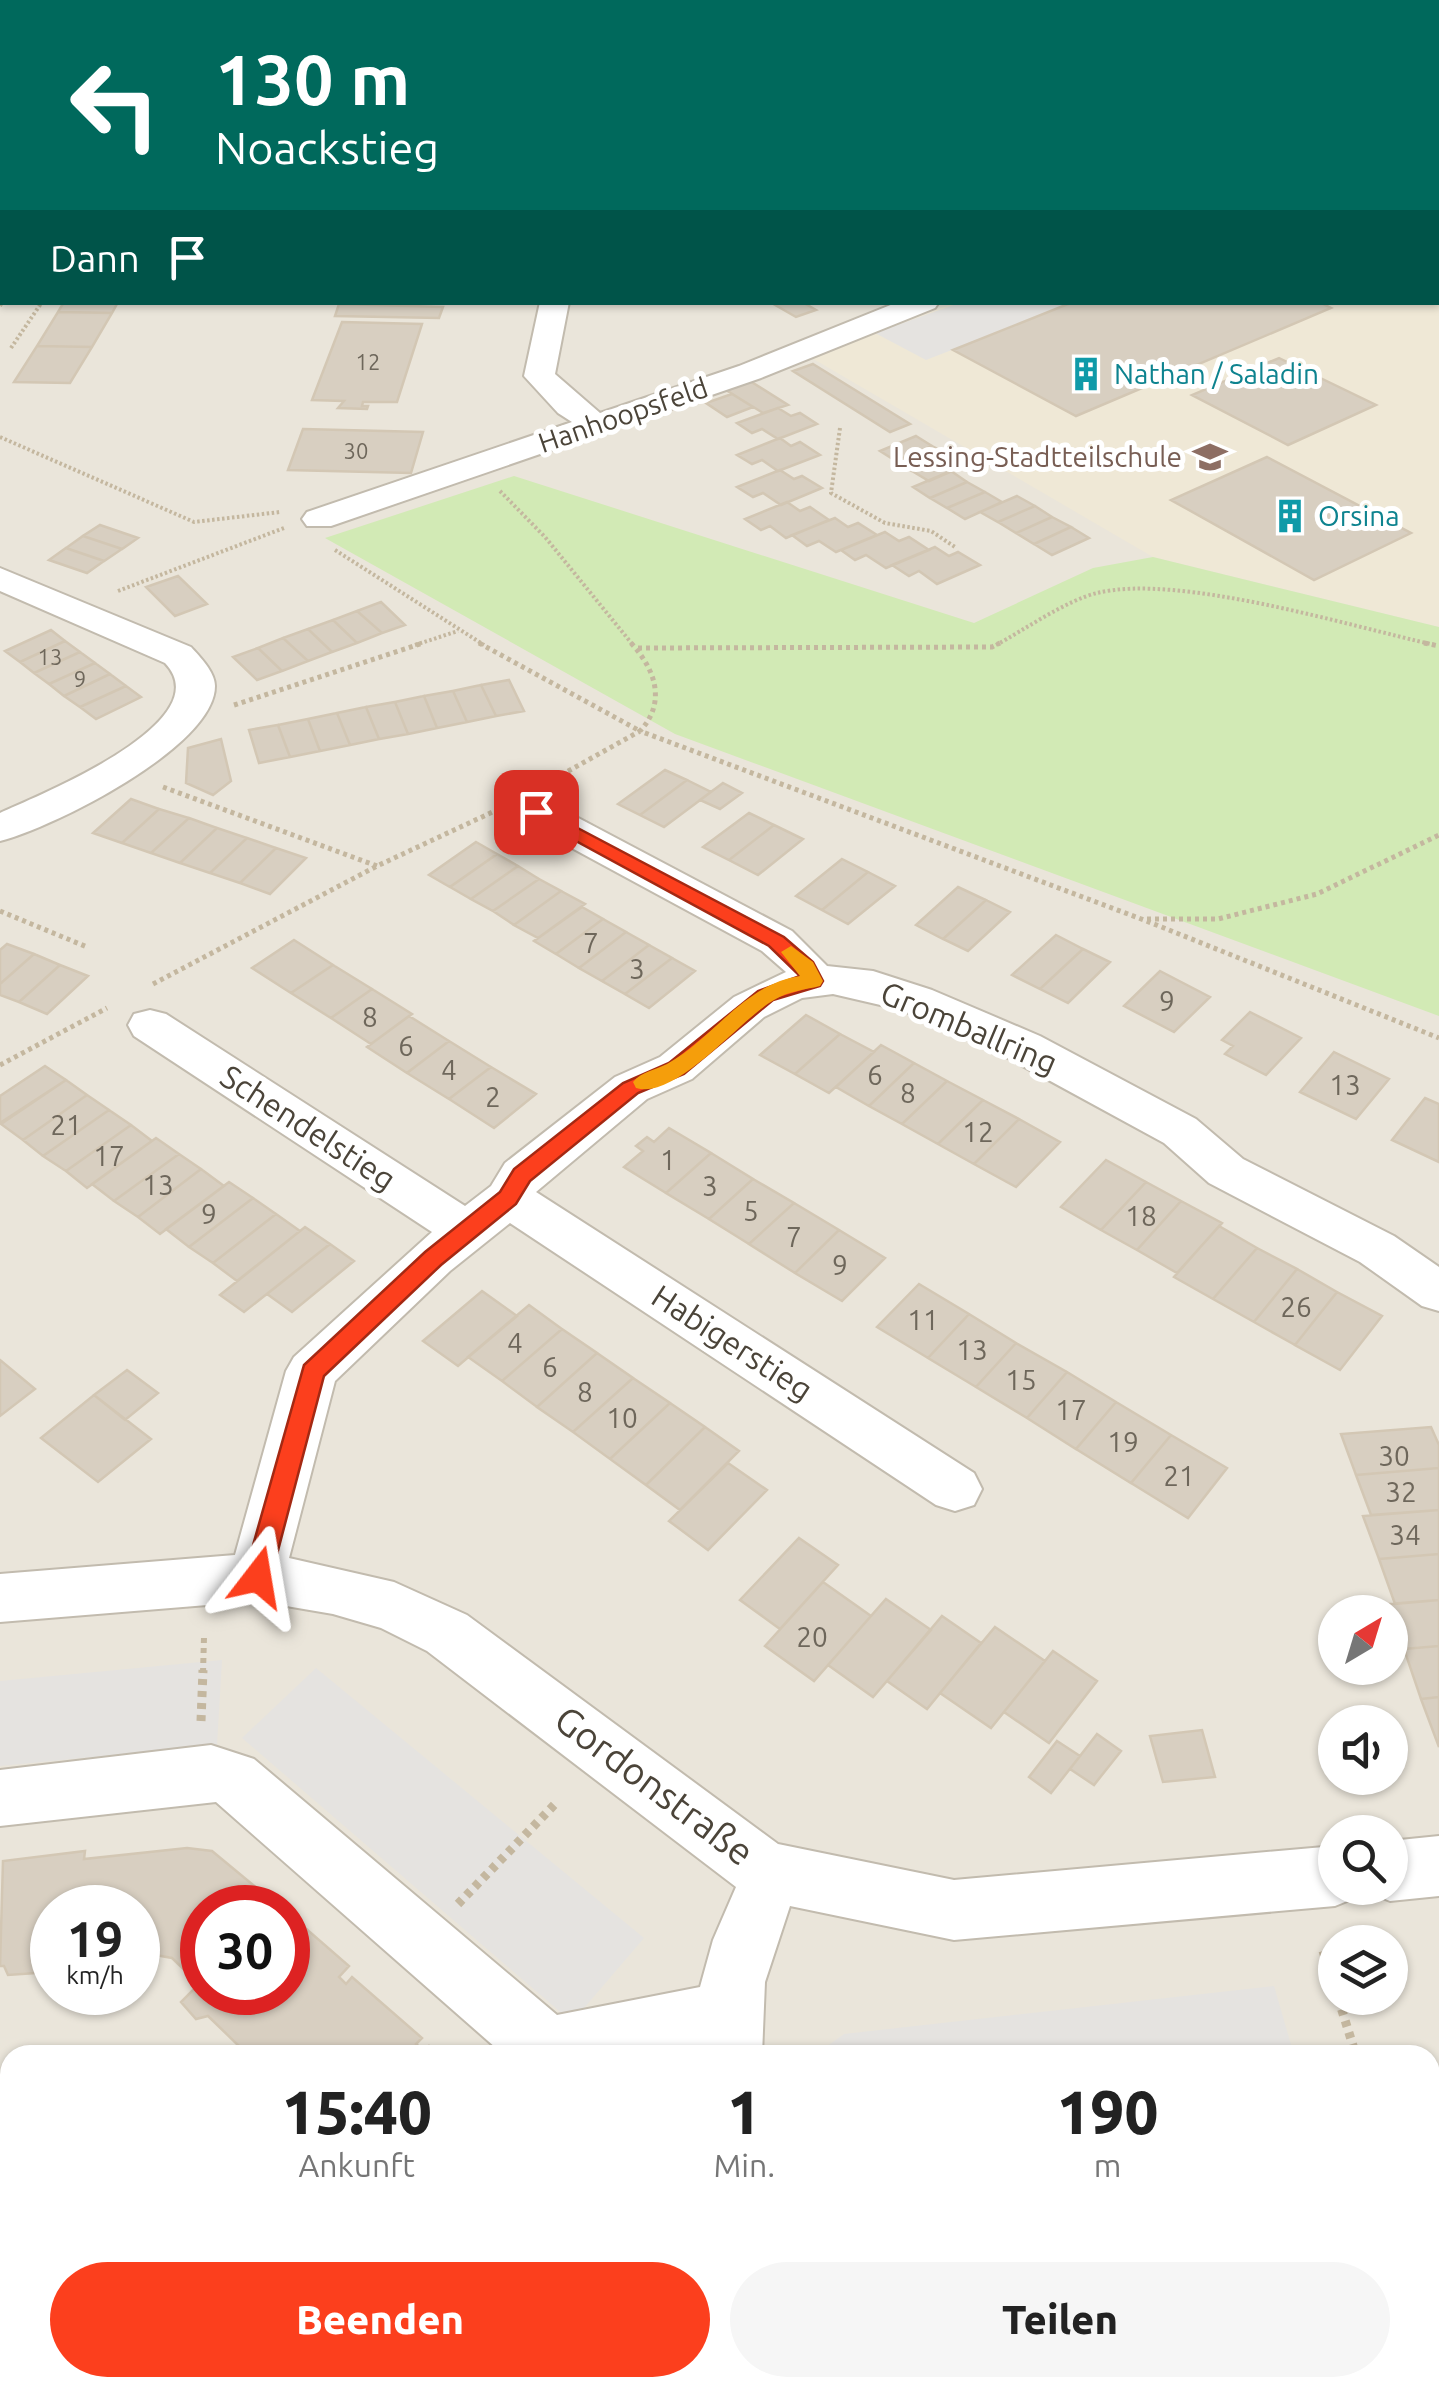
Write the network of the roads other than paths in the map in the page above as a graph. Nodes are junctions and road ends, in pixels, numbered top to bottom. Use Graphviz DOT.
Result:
graph roads {
  1 [pos="553,305"];
  2 [pos="918,305"];
  3 [pos="595,423"];
  4 [pos="319,520"];
  5 [pos="0,578"];
  6 [pos="533,799"];
  7 [pos="0,829"];
  8 [pos="812,981"];
  9 [pos="135,1007"];
  10 [pos="508,1198"];
  11 [pos="466,1231"];
  12 [pos="1439,1292"];
  13 [pos="955,1489"];
  14 [pos="258,1577"];
  15 [pos="0,1598"];
  16 [pos="0,1798"];
  17 [pos="1439,1866"];
  18 [pos="1408,1869"];
  19 [pos="773,1872"];
  20 [pos="1318,1878"];
  21 [pos="727,2034"];
  22 [pos="542,2045"];
  23 [pos="571,2045"];
  1 -- 3 [label="street"];
  2 -- 3 [label="street, Hanhoopsfeld"];
  3 -- 4 [label="street, Hanhoopsfeld"];
  5 -- 7 [label="street"];
  6 -- 8 [label="street"];
  8 -- 10 [label="street, Gromballring"];
  8 -- 12 [label="street, Gromballring"];
  9 -- 11 [label="street, Schendelstieg"];
  10 -- 11 [label="street, Gromballring"];
  10 -- 13 [label="street, Habigerstieg"];
  11 -- 14 [label="street, Gromballring"];
  14 -- 15 [label="street, Gordonstraße"];
  14 -- 19 [label="street, Gordonstraße"];
  16 -- 22 [label="street"];
  17 -- 18 [label="street"];
  19 -- 20 [label="street, Gordonstraße"];
  19 -- 21 [label="street"];
  21 -- 23 [label="street"];
}
